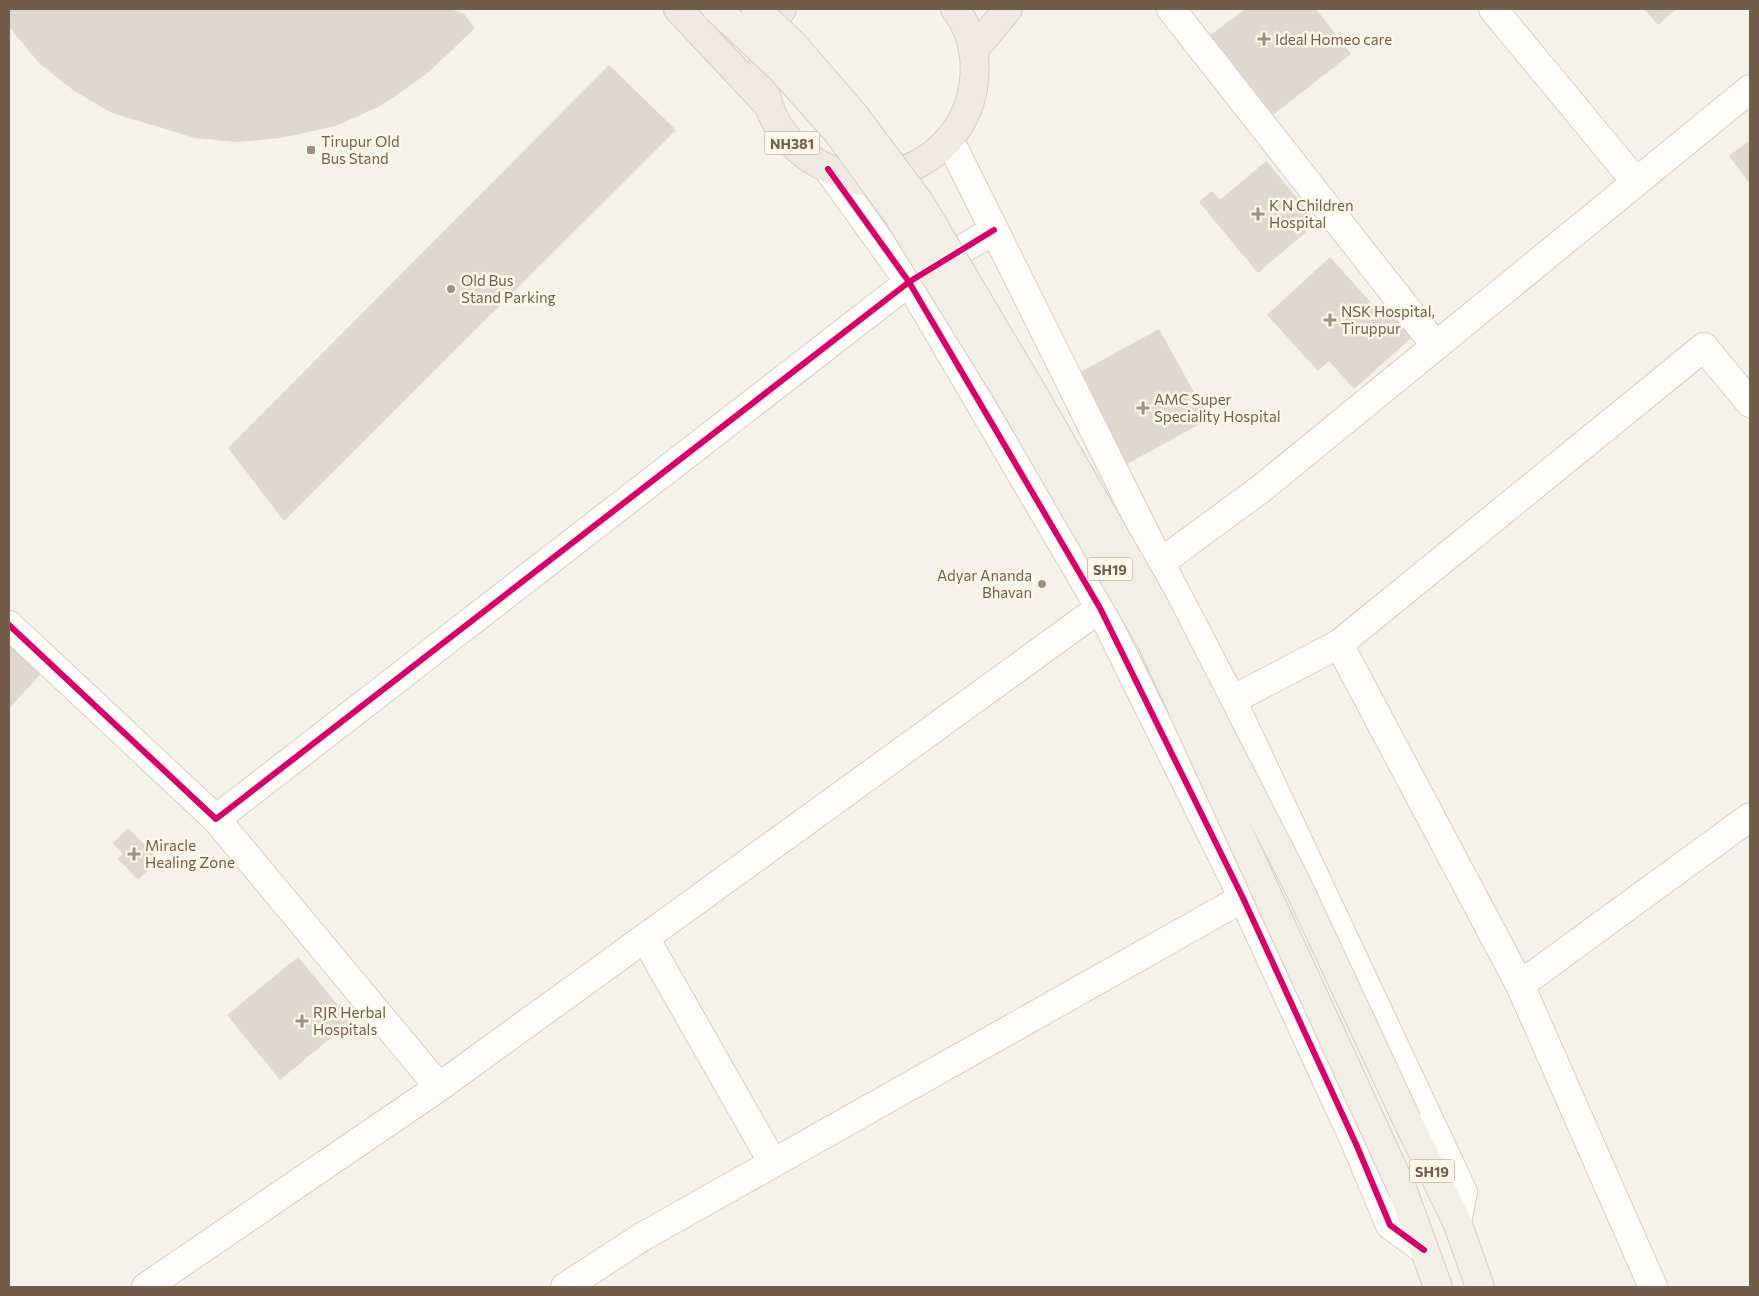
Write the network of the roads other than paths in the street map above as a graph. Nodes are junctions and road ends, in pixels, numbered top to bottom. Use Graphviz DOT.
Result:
graph roads {
  1 [pos="678,9"];
  2 [pos="717,9"];
  3 [pos="756,9"];
  4 [pos="782,9"];
  5 [pos="955,9"];
  6 [pos="1008,9"];
  7 [pos="1171,9"];
  8 [pos="1493,9"];
  9 [pos="974,50"];
  10 [pos="1750,89"];
  11 [pos="767,104"];
  12 [pos="949,139"];
  13 [pos="828,169"];
  14 [pos="1636,182"];
  15 [pos="994,230"];
  16 [pos="909,282"];
  17 [pos="1436,346"];
  18 [pos="1750,403"];
  19 [pos="1160,563"];
  20 [pos="1100,608"];
  21 [pos="9,626"];
  22 [pos="1339,644"];
  23 [pos="1232,700"];
  24 [pos="1750,817"];
  25 [pos="216,820"];
  26 [pos="1243,898"];
  27 [pos="645,938"];
  28 [pos="1520,985"];
  29 [pos="439,1088"];
  30 [pos="773,1163"];
  31 [pos="1457,1222"];
  32 [pos="1424,1250"];
  33 [pos="146,1287"];
  34 [pos="565,1287"];
  35 [pos="1438,1287"];
  36 [pos="1480,1287"];
  37 [pos="1653,1287"];
  1 -- 11 [label="highway, NH381"];
  2 -- 32 [label="main road, SH19, bridge"];
  3 -- 31 [label="main road, SH19, bridge"];
  4 -- 11 [label="highway, NH381"];
  5 -- 9 [label="highway, NH381"];
  6 -- 9 [label="highway"];
  7 -- 17 [label="street"];
  8 -- 14 [label="street"];
  9 -- 12 [label="highway, NH381"];
  10 -- 14 [label="street"];
  11 -- 13 [label="highway, NH381"];
  12 -- 13 [label="highway, NH381"];
  12 -- 15 [label="street"];
  13 -- 16 [label="street"];
  14 -- 17 [label="street"];
  15 -- 16 [label="street"];
  15 -- 19 [label="street"];
  16 -- 20 [label="street"];
  16 -- 25 [label="street"];
  17 -- 19 [label="street"];
  18 -- 22 [label="street"];
  19 -- 23 [label="street"];
  20 -- 26 [label="street"];
  20 -- 27 [label="street"];
  21 -- 25 [label="street"];
  22 -- 23 [label="street"];
  22 -- 28 [label="street"];
  23 -- 31 [label="street"];
  24 -- 28 [label="street"];
  25 -- 29 [label="street"];
  26 -- 30 [label="street"];
  26 -- 32 [label="street"];
  27 -- 29 [label="street"];
  27 -- 30 [label="street"];
  28 -- 37 [label="street"];
  29 -- 33 [label="street"];
  30 -- 34 [label="street"];
  31 -- 36 [label="main road, SH19"];
  32 -- 35 [label="main road, SH19"];
}
